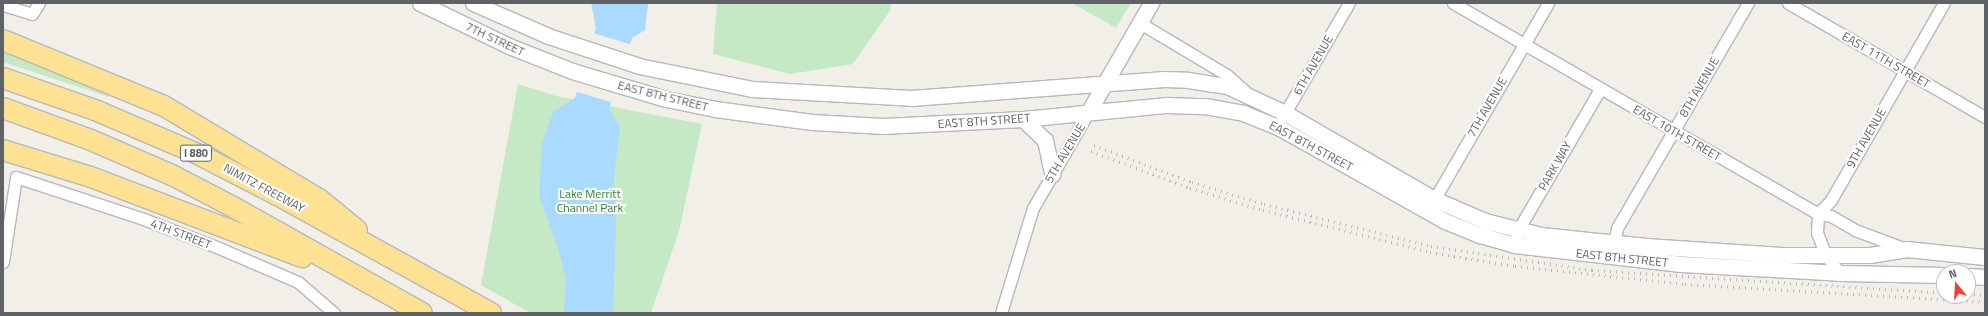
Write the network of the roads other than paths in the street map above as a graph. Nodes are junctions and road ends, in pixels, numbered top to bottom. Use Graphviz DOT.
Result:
graph roads {
  1 [pos="39,3"];
  2 [pos="420,3"];
  3 [pos="473,3"];
  4 [pos="1151,3"];
  5 [pos="1350,3"];
  6 [pos="1453,3"];
  7 [pos="1548,3"];
  8 [pos="1748,3"];
  9 [pos="1788,3"];
  10 [pos="1944,3"];
  11 [pos="3,4"];
  12 [pos="1140,23"];
  13 [pos="3,40"];
  14 [pos="1524,44"];
  15 [pos="577,46"];
  16 [pos="572,71"];
  17 [pos="1905,71"];
  18 [pos="3,78"];
  19 [pos="1105,84"];
  20 [pos="1600,89"];
  21 [pos="1248,94"];
  22 [pos="3,108"];
  23 [pos="1089,111"];
  24 [pos="1285,113"];
  25 [pos="1985,117"];
  26 [pos="1023,119"];
  27 [pos="1278,127"];
  28 [pos="1673,131"];
  29 [pos="3,150"];
  30 [pos="1052,174"];
  31 [pos="1430,205"];
  32 [pos="1818,214"];
  33 [pos="6,221"];
  34 [pos="1516,238"];
  35 [pos="1614,243"];
  36 [pos="1906,249"];
  37 [pos="378,250"];
  38 [pos="1826,256"];
  39 [pos="1985,257"];
  40 [pos="1612,258"];
  41 [pos="3,262"];
  42 [pos="1840,273"];
  43 [pos="1936,274"];
  44 [pos="362,280"];
  45 [pos="334,313"];
  46 [pos="422,313"];
  47 [pos="491,313"];
  48 [pos="1001,313"];
  1 -- 11 [label="street"];
  2 -- 16 [label="main road, 7TH STREET"];
  3 -- 15 [label="main road, 7TH STREET"];
  4 -- 12 [label="main road, 5TH AVENUE"];
  5 -- 24 [label="street, 6TH AVENUE"];
  6 -- 14 [label="street, EAST 10TH STREET"];
  7 -- 14 [label="street, 7TH AVENUE"];
  8 -- 28 [label="street, 8TH AVENUE"];
  9 -- 17 [label="street, EAST 11TH STREET"];
  10 -- 17 [label="street, 9TH AVENUE"];
  12 -- 19 [label="main road, 5TH AVENUE"];
  12 -- 21 [label="street, EAST 8TH STREET"];
  13 -- 37 [label="highway"];
  14 -- 20 [label="street, EAST 10TH STREET"];
  14 -- 31 [label="street, 7TH AVENUE"];
  15 -- 19 [label="main road, EAST 8TH STREET"];
  16 -- 26 [label="main road, EAST 8TH STREET"];
  17 -- 25 [label="street, EAST 11TH STREET"];
  17 -- 32 [label="street, 9TH AVENUE"];
  18 -- 37 [label="highway, NIMITZ FREEWAY / I 880"];
  19 -- 21 [label="main road, EAST 8TH STREET"];
  19 -- 23 [label="main road, 5TH AVENUE"];
  20 -- 28 [label="street, EAST 10TH STREET"];
  20 -- 34 [label="street, PARK WAY"];
  21 -- 24 [label="main road, EAST 8TH STREET"];
  22 -- 44 [label="highway, I 880"];
  23 -- 26 [label="main road, EAST 8TH STREET"];
  23 -- 27 [label="main road, EAST 8TH STREET"];
  23 -- 30 [label="street, 5TH AVENUE"];
  24 -- 27 [label="street, 6TH AVENUE"];
  24 -- 31 [label="main road, EAST 8TH STREET"];
  26 -- 30 [label="main road"];
  27 -- 31 [label="main road, EAST 8TH STREET"];
  28 -- 32 [label="street, EAST 10TH STREET"];
  28 -- 35 [label="street, 8TH AVENUE"];
  29 -- 44 [label="highway"];
  30 -- 48 [label="street, 5TH AVENUE"];
  31 -- 34 [label="main road, EAST 8TH STREET"];
  32 -- 36 [label="street, EAST 10TH STREET"];
  32 -- 38 [label="street"];
  33 -- 41 [label="street"];
  33 -- 45 [label="street, 4TH STREET"];
  34 -- 35 [label="main road, EAST 8TH STREET"];
  34 -- 40 [label="main road, EAST 8TH STREET"];
  35 -- 38 [label="main road, EAST 8TH STREET"];
  35 -- 40 [label="street, 8TH AVENUE"];
  36 -- 38 [label="main road, EAST 8TH STREET"];
  36 -- 39 [label="main road, EAST 8TH STREET"];
  37 -- 47 [label="highway, NIMITZ FREEWAY / I 880"];
  38 -- 42 [label="street"];
  40 -- 42 [label="main road, EAST 8TH STREET"];
  42 -- 43 [label="main road, EAST 8TH STREET"];
  44 -- 46 [label="highway, I 880"];
}
